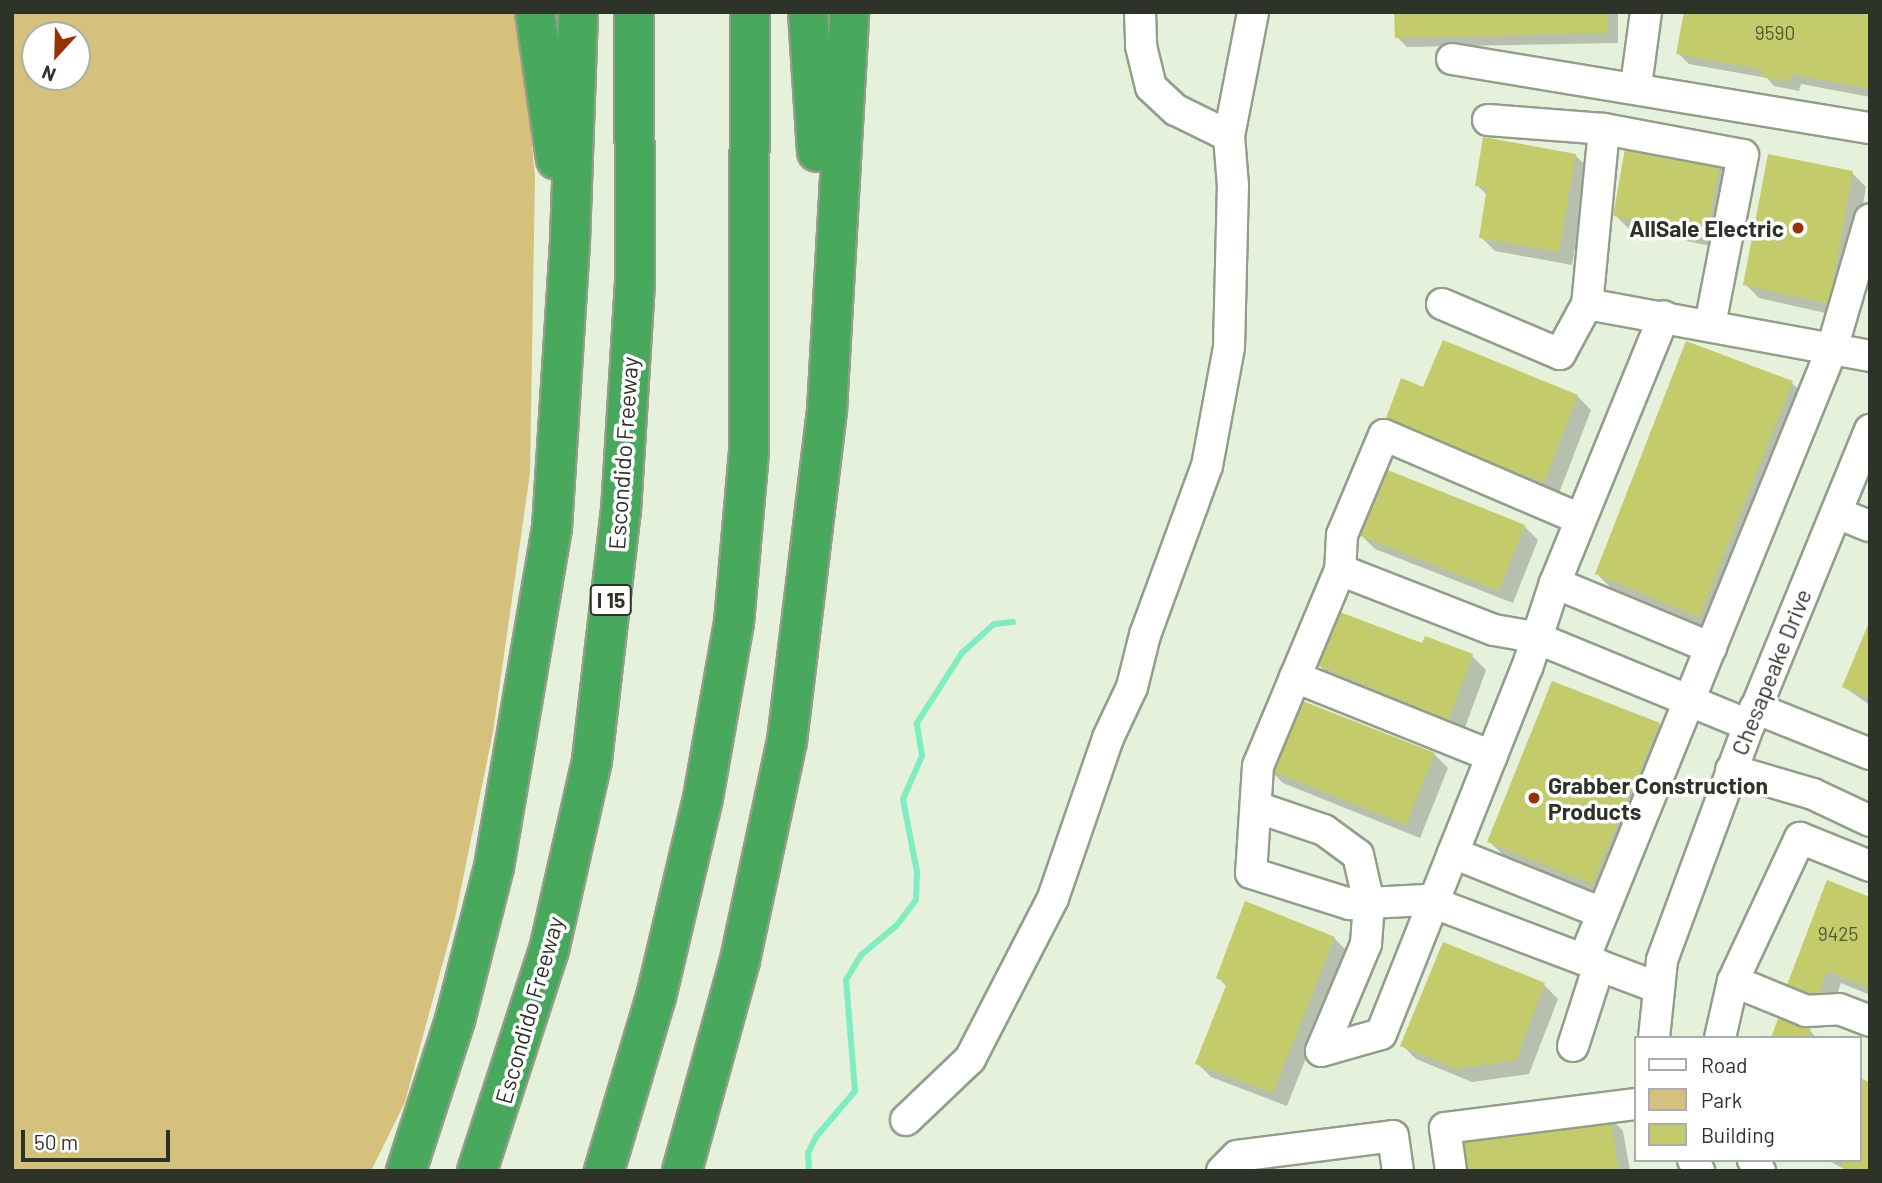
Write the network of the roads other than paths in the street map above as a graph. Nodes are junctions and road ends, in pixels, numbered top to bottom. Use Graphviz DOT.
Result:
graph roads {
  1 [pos="535,12"];
  2 [pos="578,12"];
  3 [pos="634,12"];
  4 [pos="750,12"];
  5 [pos="808,12"];
  6 [pos="849,12"];
  7 [pos="1140,12"];
  8 [pos="1253,12"];
  9 [pos="1646,12"];
  10 [pos="1452,58"];
  11 [pos="1636,86"];
  12 [pos="1488,120"];
  13 [pos="1870,128"];
  14 [pos="1604,129"];
  15 [pos="1230,136"];
  16 [pos="1870,219"];
  17 [pos="570,241"];
  18 [pos="1442,304"];
  19 [pos="1587,304"];
  20 [pos="1664,316"];
  21 [pos="1710,325"];
  22 [pos="1832,349"];
  23 [pos="1870,356"];
  24 [pos="1867,444"];
  25 [pos="817,497"];
  26 [pos="1837,513"];
  27 [pos="1580,519"];
  28 [pos="1870,526"];
  29 [pos="1340,570"];
  30 [pos="1555,583"];
  31 [pos="1534,637"];
  32 [pos="1711,648"];
  33 [pos="1295,677"];
  34 [pos="1689,701"];
  35 [pos="1752,717"];
  36 [pos="1870,754"];
  37 [pos="1492,757"];
  38 [pos="1731,769"];
  39 [pos="1256,807"];
  40 [pos="1870,821"];
  41 [pos="1453,853"];
  42 [pos="1870,866"];
  43 [pos="1368,903"];
  44 [pos="1433,903"];
  45 [pos="1602,914"];
  46 [pos="1591,962"];
  47 [pos="1733,981"];
  48 [pos="1659,988"];
  49 [pos="1870,1021"];
  50 [pos="1654,1036"];
  51 [pos="1720,1036"];
  52 [pos="1573,1046"];
  53 [pos="432,1095"];
  54 [pos="1633,1104"];
  55 [pos="906,1121"];
  56 [pos="395,1171"];
  57 [pos="406,1171"];
  58 [pos="477,1171"];
  59 [pos="604,1171"];
  60 [pos="682,1171"];
  61 [pos="1222,1171"];
  62 [pos="1396,1171"];
  63 [pos="1451,1171"];
  1 -- 17 [label="highway"];
  2 -- 17 [label="highway"];
  3 -- 58 [label="highway, Escondido Freeway / I 15"];
  4 -- 59 [label="highway"];
  5 -- 25 [label="highway"];
  6 -- 25 [label="highway"];
  7 -- 15 [label="street"];
  8 -- 15 [label="street"];
  9 -- 11 [label="street"];
  10 -- 11 [label="street"];
  11 -- 13 [label="street"];
  12 -- 14 [label="street"];
  14 -- 19 [label="street"];
  14 -- 21 [label="street"];
  15 -- 55 [label="street"];
  16 -- 22 [label="street"];
  17 -- 53 [label="highway"];
  18 -- 19 [label="street"];
  19 -- 20 [label="street"];
  20 -- 21 [label="street"];
  20 -- 27 [label="street"];
  21 -- 22 [label="street"];
  22 -- 23 [label="street"];
  22 -- 32 [label="street"];
  24 -- 26 [label="street, Chesapeake Drive"];
  25 -- 60 [label="highway"];
  26 -- 28 [label="street"];
  26 -- 35 [label="street, Chesapeake Drive"];
  27 -- 29 [label="street"];
  27 -- 30 [label="street"];
  29 -- 31 [label="street"];
  29 -- 33 [label="street"];
  30 -- 31 [label="street"];
  30 -- 32 [label="street"];
  31 -- 34 [label="street"];
  31 -- 37 [label="street"];
  32 -- 34 [label="street"];
  33 -- 37 [label="street"];
  33 -- 39 [label="street"];
  34 -- 35 [label="street"];
  34 -- 45 [label="street"];
  35 -- 36 [label="street"];
  35 -- 38 [label="street, Chesapeake Drive"];
  37 -- 41 [label="street"];
  38 -- 40 [label="street"];
  38 -- 48 [label="street, Chesapeake Drive"];
  39 -- 43 [label="street"];
  39 -- 43 [label="street"];
  41 -- 44 [label="street"];
  41 -- 45 [label="street"];
  42 -- 47 [label="street"];
  43 -- 44 [label="street"];
  43 -- 44 [label="street"];
  44 -- 46 [label="street"];
  45 -- 46 [label="street"];
  46 -- 48 [label="street"];
  46 -- 52 [label="street"];
  47 -- 49 [label="street"];
  47 -- 51 [label="street"];
  48 -- 50 [label="street, Chesapeake Drive"];
  53 -- 56 [label="highway"];
  53 -- 57 [label="highway"];
  54 -- 63 [label="street"];
  61 -- 62 [label="street"];
}
